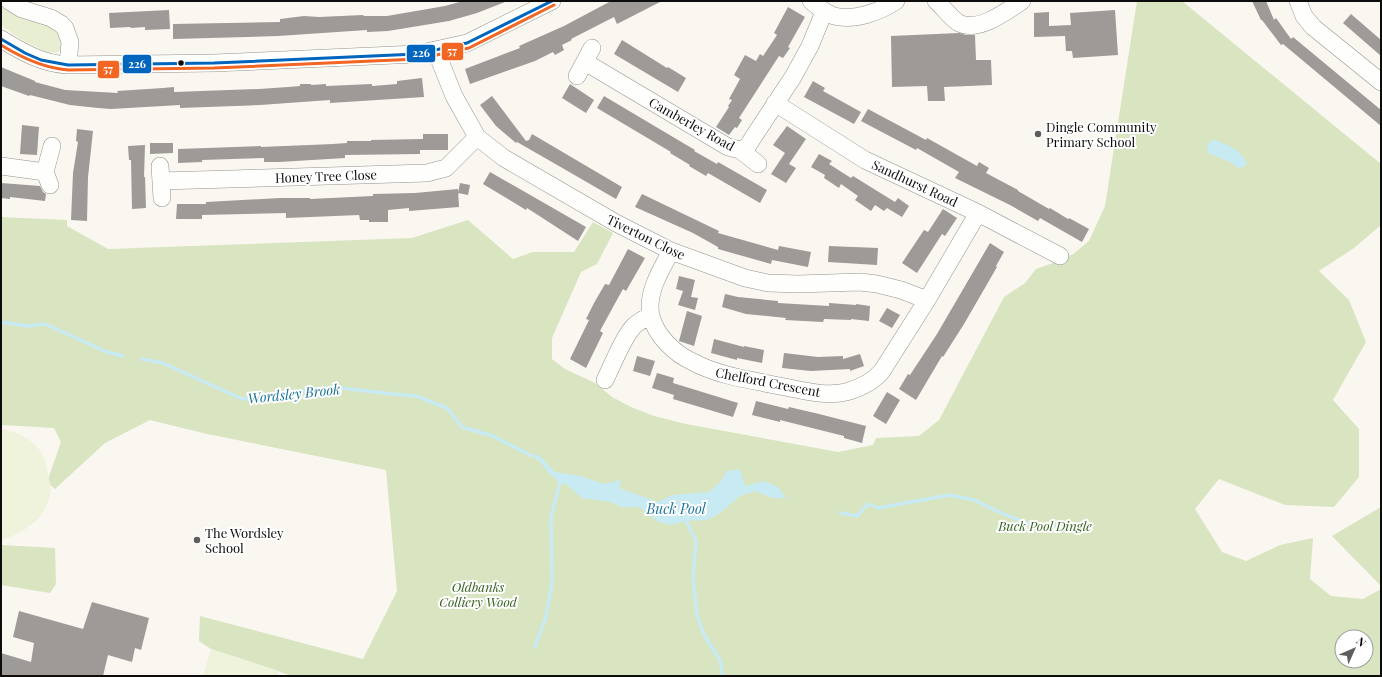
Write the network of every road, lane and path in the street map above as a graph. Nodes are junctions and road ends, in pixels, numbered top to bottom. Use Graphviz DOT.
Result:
graph roads {
  1 [pos="9,1"];
  2 [pos="552,1"];
  3 [pos="811,1"];
  4 [pos="896,1"];
  5 [pos="936,1"];
  6 [pos="1022,1"];
  7 [pos="1298,1"];
  8 [pos="866,8"];
  9 [pos="824,12"];
  10 [pos="1,38"];
  11 [pos="436,50"];
  12 [pos="585,62"];
  13 [pos="68,65"];
  14 [pos="1381,82"];
  15 [pos="775,103"];
  16 [pos="477,137"];
  17 [pos="52,146"];
  18 [pos="740,150"];
  19 [pos="758,164"];
  20 [pos="1,166"];
  21 [pos="162,198"];
  22 [pos="978,213"];
  23 [pos="671,251"];
  24 [pos="1060,256"];
  25 [pos="927,300"];
  26 [pos="651,315"];
  27 [pos="611,377"];
  1 -- 13 [label="street"];
  2 -- 11 [label="street"];
  3 -- 9 [label="street"];
  4 -- 8 [label="street"];
  5 -- 6 [label="street"];
  7 -- 14 [label="street"];
  8 -- 9 [label="street"];
  9 -- 15 [label="street, Camberley Road"];
  10 -- 13 [label="street"];
  11 -- 13 [label="street"];
  11 -- 16 [label="street, Tiverton Close"];
  12 -- 18 [label="street, Camberley Road"];
  15 -- 18 [label="street, Camberley Road"];
  15 -- 22 [label="street, Sandhurst Road"];
  16 -- 21 [label="street, Honey Tree Close"];
  16 -- 23 [label="street, Tiverton Close"];
  17 -- 20 [label="street"];
  18 -- 19 [label="street"];
  22 -- 24 [label="street, Sandhurst Road"];
  22 -- 25 [label="street, Chelford Crescent"];
  23 -- 25 [label="street, Tiverton Close"];
  23 -- 26 [label="street, Chelford Crescent"];
  25 -- 26 [label="street, Chelford Crescent"];
  26 -- 27 [label="street"];
}
